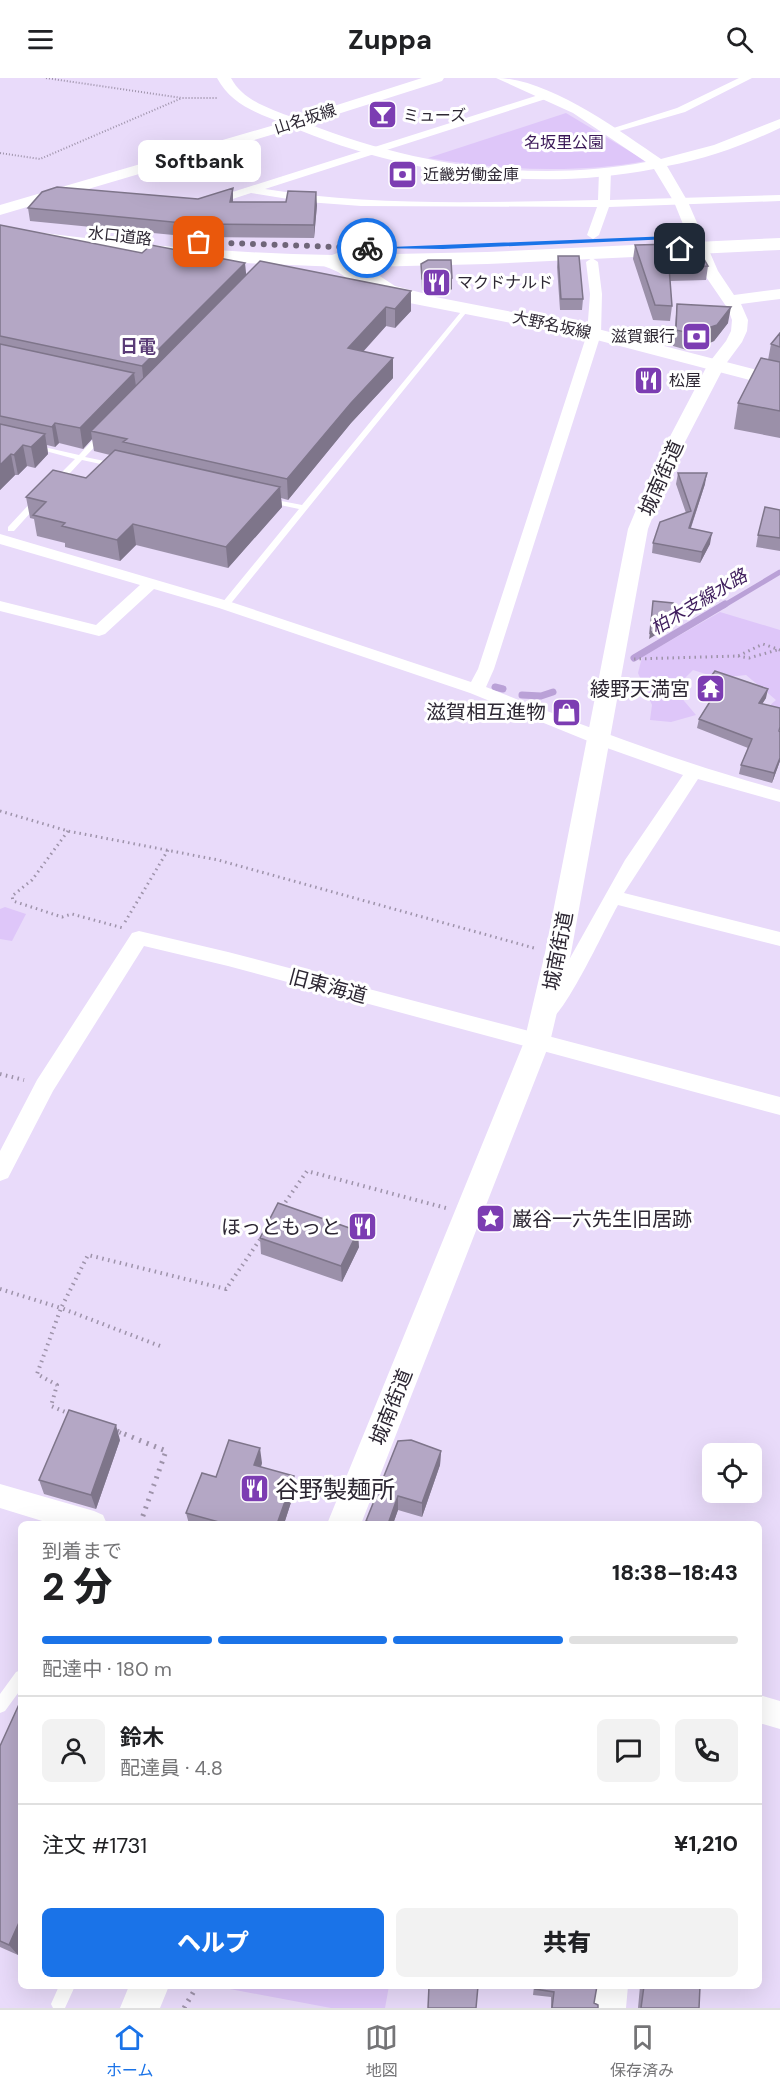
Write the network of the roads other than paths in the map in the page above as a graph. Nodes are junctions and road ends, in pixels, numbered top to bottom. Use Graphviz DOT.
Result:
graph roads {
  1 [pos="224,78"];
  2 [pos="437,78"];
  3 [pos="503,78"];
  4 [pos="747,78"];
  5 [pos="548,95"];
  6 [pos="292,123"];
  7 [pos="780,123"];
  8 [pos="609,130"];
  9 [pos="370,151"];
  10 [pos="659,164"];
  11 [pos="605,171"];
  12 [pos="66,190"];
  13 [pos="252,190"];
  14 [pos="92,195"];
  15 [pos="780,198"];
  16 [pos="681,202"];
  17 [pos="604,205"];
  18 [pos="193,206"];
  19 [pos="0,210"];
  20 [pos="0,222"];
  21 [pos="0,233"];
  22 [pos="780,233"];
  23 [pos="593,235"];
  24 [pos="167,240"];
  25 [pos="698,242"];
  26 [pos="780,244"];
  27 [pos="504,258"];
  28 [pos="335,260"];
  29 [pos="592,262"];
  30 [pos="780,294"];
  31 [pos="421,298"];
  32 [pos="731,300"];
  33 [pos="467,308"];
  34 [pos="594,334"];
  35 [pos="717,364"];
  36 [pos="780,382"];
  37 [pos="112,424"];
  38 [pos="23,445"];
  39 [pos="80,458"];
  40 [pos="125,468"];
  41 [pos="49,489"];
  42 [pos="42,497"];
  43 [pos="259,498"];
  44 [pos="304,508"];
  45 [pos="5,534"];
  46 [pos="151,583"];
  47 [pos="225,605"];
  48 [pos="0,606"];
  49 [pos="476,690"];
  50 [pos="599,739"];
  51 [pos="694,772"];
  52 [pos="777,789"];
  53 [pos="612,897"];
  54 [pos="780,939"];
  55 [pos="546,1012"];
  56 [pos="537,1042"];
  57 [pos="780,1106"];
  58 [pos="0,1172"];
  59 [pos="0,1496"];
  60 [pos="84,1521"];
  61 [pos="345,1521"];
  62 [pos="18,1681"];
  63 [pos="0,1706"];
  64 [pos="762,1710"];
  65 [pos="780,1715"];
  66 [pos="66,1989"];
  67 [pos="148,1989"];
  68 [pos="612,1989"];
  69 [pos="59,2004"];
  70 [pos="140,2008"];
  71 [pos="610,2008"];
  1 -- 6 [label="street"];
  2 -- 6 [label="main road, 山名坂線"];
  3 -- 5 [label="street"];
  4 -- 8 [label="street"];
  5 -- 8 [label="street"];
  5 -- 9 [label="street"];
  6 -- 9 [label="street"];
  6 -- 12 [label="main road, 山名坂線"];
  7 -- 10 [label="street"];
  8 -- 10 [label="street"];
  9 -- 11 [label="street"];
  9 -- 13 [label="street"];
  10 -- 11 [label="street"];
  10 -- 16 [label="street, 城南街道"];
  11 -- 17 [label="street"];
  12 -- 14 [label="street"];
  12 -- 19 [label="main road, 山名坂線"];
  13 -- 17 [label="street"];
  13 -- 18 [label="street"];
  15 -- 16 [label="street"];
  16 -- 17 [label="street"];
  16 -- 25 [label="street, 城南街道"];
  17 -- 23 [label="street"];
  20 -- 24 [label="highway, 水口道路"];
  21 -- 28 [label="highway, 水口道路"];
  22 -- 25 [label="highway, 水口道路"];
  24 -- 25 [label="highway, 水口道路"];
  24 -- 28 [label="highway"];
  25 -- 26 [label="highway, 水口道路"];
  25 -- 27 [label="highway, 水口道路"];
  25 -- 32 [label="street, 城南街道"];
  27 -- 28 [label="highway, 水口道路"];
  27 -- 31 [label="highway"];
  28 -- 31 [label="highway"];
  29 -- 34 [label="street"];
  30 -- 32 [label="street"];
  31 -- 33 [label="main road, 大野名坂線"];
  32 -- 35 [label="street, 城南街道"];
  33 -- 34 [label="main road, 大野名坂線"];
  33 -- 44 [label="lane"];
  34 -- 35 [label="main road, 大野名坂線"];
  34 -- 49 [label="street"];
  35 -- 36 [label="main road, 大野名坂線"];
  35 -- 50 [label="street, 城南街道"];
  37 -- 39 [label="lane"];
  38 -- 39 [label="lane"];
  39 -- 40 [label="lane"];
  39 -- 41 [label="lane"];
  42 -- 45 [label="lane"];
  43 -- 44 [label="lane"];
  44 -- 47 [label="lane"];
  45 -- 46 [label="street"];
  46 -- 47 [label="street"];
  46 -- 48 [label="street"];
  47 -- 49 [label="street"];
  49 -- 50 [label="street"];
  50 -- 51 [label="street"];
  50 -- 55 [label="street, 城南街道"];
  51 -- 52 [label="street"];
  51 -- 53 [label="street"];
  53 -- 54 [label="street"];
  53 -- 55 [label="street"];
  55 -- 56 [label="street, 城南街道"];
  56 -- 57 [label="street, 旧東海道"];
  56 -- 58 [label="street, 旧東海道"];
  56 -- 61 [label="street, 城南街道"];
  59 -- 60 [label="street"];
  62 -- 63 [label="lane"];
  64 -- 65 [label="street"];
  66 -- 69 [label="lane"];
  67 -- 70 [label="street"];
  68 -- 71 [label="street"];
}
